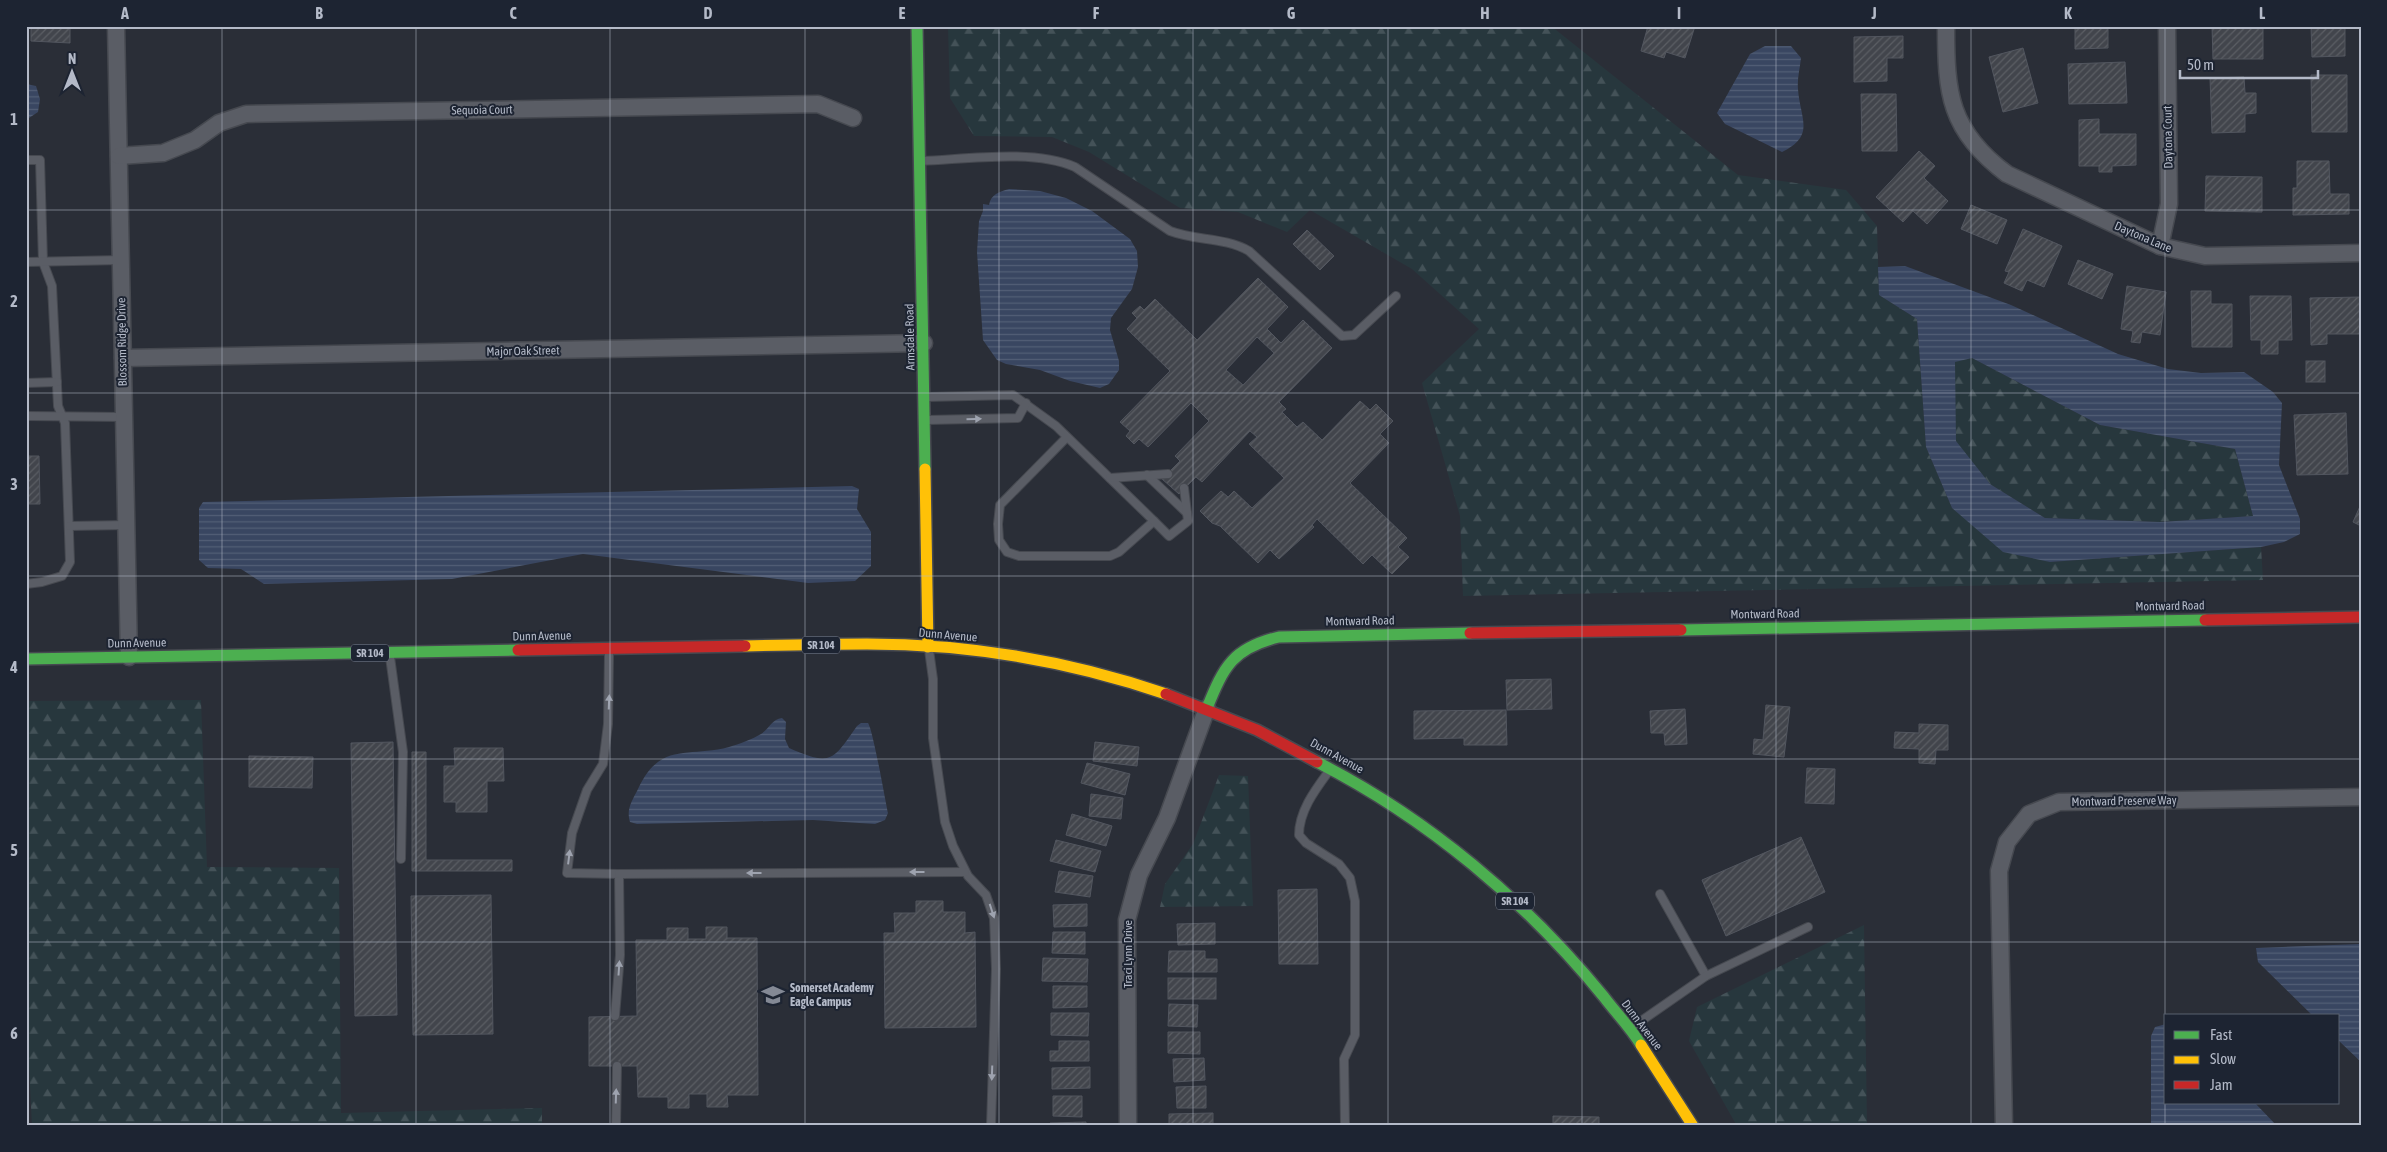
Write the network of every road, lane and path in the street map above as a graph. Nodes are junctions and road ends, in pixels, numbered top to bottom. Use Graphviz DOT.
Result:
graph roads {
  1 [pos="116,26"];
  2 [pos="917,26"];
  3 [pos="1946,26"];
  4 [pos="2167,26"];
  5 [pos="853,118"];
  6 [pos="119,156"];
  7 [pos="26,160"];
  8 [pos="920,161"];
  9 [pos="2160,246"];
  10 [pos="2361,254"];
  11 [pos="121,260"];
  12 [pos="26,262"];
  13 [pos="43,262"];
  14 [pos="1396,296"];
  15 [pos="924,343"];
  16 [pos="123,358"];
  17 [pos="57,382"];
  18 [pos="26,383"];
  19 [pos="925,397"];
  20 [pos="1026,403"];
  21 [pos="26,416"];
  22 [pos="62,416"];
  23 [pos="124,417"];
  24 [pos="926,420"];
  25 [pos="1067,437"];
  26 [pos="1168,474"];
  27 [pos="1147,475"];
  28 [pos="1110,478"];
  29 [pos="1184,488"];
  30 [pos="1187,513"];
  31 [pos="1154,521"];
  32 [pos="126,525"];
  33 [pos="70,526"];
  34 [pos="26,584"];
  35 [pos="2361,617"];
  36 [pos="928,647"];
  37 [pos="609,648"];
  38 [pos="389,652"];
  39 [pos="129,657"];
  40 [pos="26,659"];
  41 [pos="1206,708"];
  42 [pos="1332,768"];
  43 [pos="2361,797"];
  44 [pos="401,859"];
  45 [pos="966,872"];
  46 [pos="619,874"];
  47 [pos="1660,894"];
  48 [pos="1808,927"];
  49 [pos="1706,976"];
  50 [pos="615,1016"];
  51 [pos="1629,1029"];
  52 [pos="616,1066"];
  53 [pos="616,1126"];
  54 [pos="991,1126"];
  55 [pos="1128,1126"];
  56 [pos="1345,1126"];
  57 [pos="1692,1126"];
  58 [pos="2004,1126"];
  1 -- 6 [label="street, Blossom Ridge Drive"];
  2 -- 8 [label="main road, Armsdale Road"];
  3 -- 9 [label="street, Daytona Lane"];
  4 -- 9 [label="street, Daytona Court"];
  5 -- 6 [label="street, Sequoia Court"];
  6 -- 11 [label="street, Blossom Ridge Drive"];
  7 -- 13 [label="lane"];
  8 -- 14 [label="lane"];
  8 -- 15 [label="main road, Armsdale Road"];
  9 -- 10 [label="street, Daytona Lane"];
  11 -- 13 [label="lane"];
  11 -- 16 [label="street, Blossom Ridge Drive"];
  12 -- 13 [label="lane"];
  13 -- 17 [label="lane"];
  15 -- 16 [label="street, Major Oak Street"];
  15 -- 19 [label="main road, Armsdale Road"];
  16 -- 23 [label="street, Blossom Ridge Drive"];
  17 -- 18 [label="lane"];
  17 -- 22 [label="lane"];
  19 -- 20 [label="lane"];
  19 -- 24 [label="main road, Armsdale Road"];
  24 -- 20 [label="lane, one-way"];
  20 -- 25 [label="lane"];
  21 -- 22 [label="lane"];
  22 -- 23 [label="lane"];
  22 -- 33 [label="lane"];
  23 -- 32 [label="street, Blossom Ridge Drive"];
  24 -- 36 [label="main road, Armsdale Road"];
  25 -- 28 [label="lane"];
  25 -- 31 [label="lane"];
  26 -- 27 [label="lane"];
  27 -- 28 [label="lane"];
  27 -- 30 [label="lane"];
  28 -- 31 [label="lane"];
  29 -- 30 [label="lane"];
  30 -- 31 [label="lane"];
  32 -- 33 [label="lane"];
  32 -- 39 [label="street, Blossom Ridge Drive"];
  33 -- 34 [label="lane"];
  35 -- 41 [label="main road, Montward Road"];
  36 -- 37 [label="main road, Dunn Avenue / SR 104"];
  36 -- 41 [label="main road, Dunn Avenue / SR 104"];
  36 -- 45 [label="lane"];
  37 -- 38 [label="main road, Dunn Avenue / SR 104"];
  46 -- 37 [label="lane, one-way"];
  38 -- 39 [label="main road, Dunn Avenue / SR 104"];
  38 -- 44 [label="lane"];
  39 -- 40 [label="main road, Dunn Avenue / SR 104"];
  41 -- 42 [label="main road, Dunn Avenue / SR 104"];
  41 -- 55 [label="street, Traci Lynn Drive"];
  42 -- 51 [label="main road, Dunn Avenue / SR 104"];
  42 -- 56 [label="lane"];
  43 -- 58 [label="street, Montward Preserve Way"];
  45 -- 46 [label="lane, one-way"];
  45 -- 54 [label="lane, one-way"];
  50 -- 46 [label="lane, one-way"];
  47 -- 49 [label="lane"];
  48 -- 49 [label="lane"];
  49 -- 51 [label="lane"];
  51 -- 57 [label="main road, Dunn Avenue / SR 104"];
  53 -- 52 [label="lane, one-way"];
}
